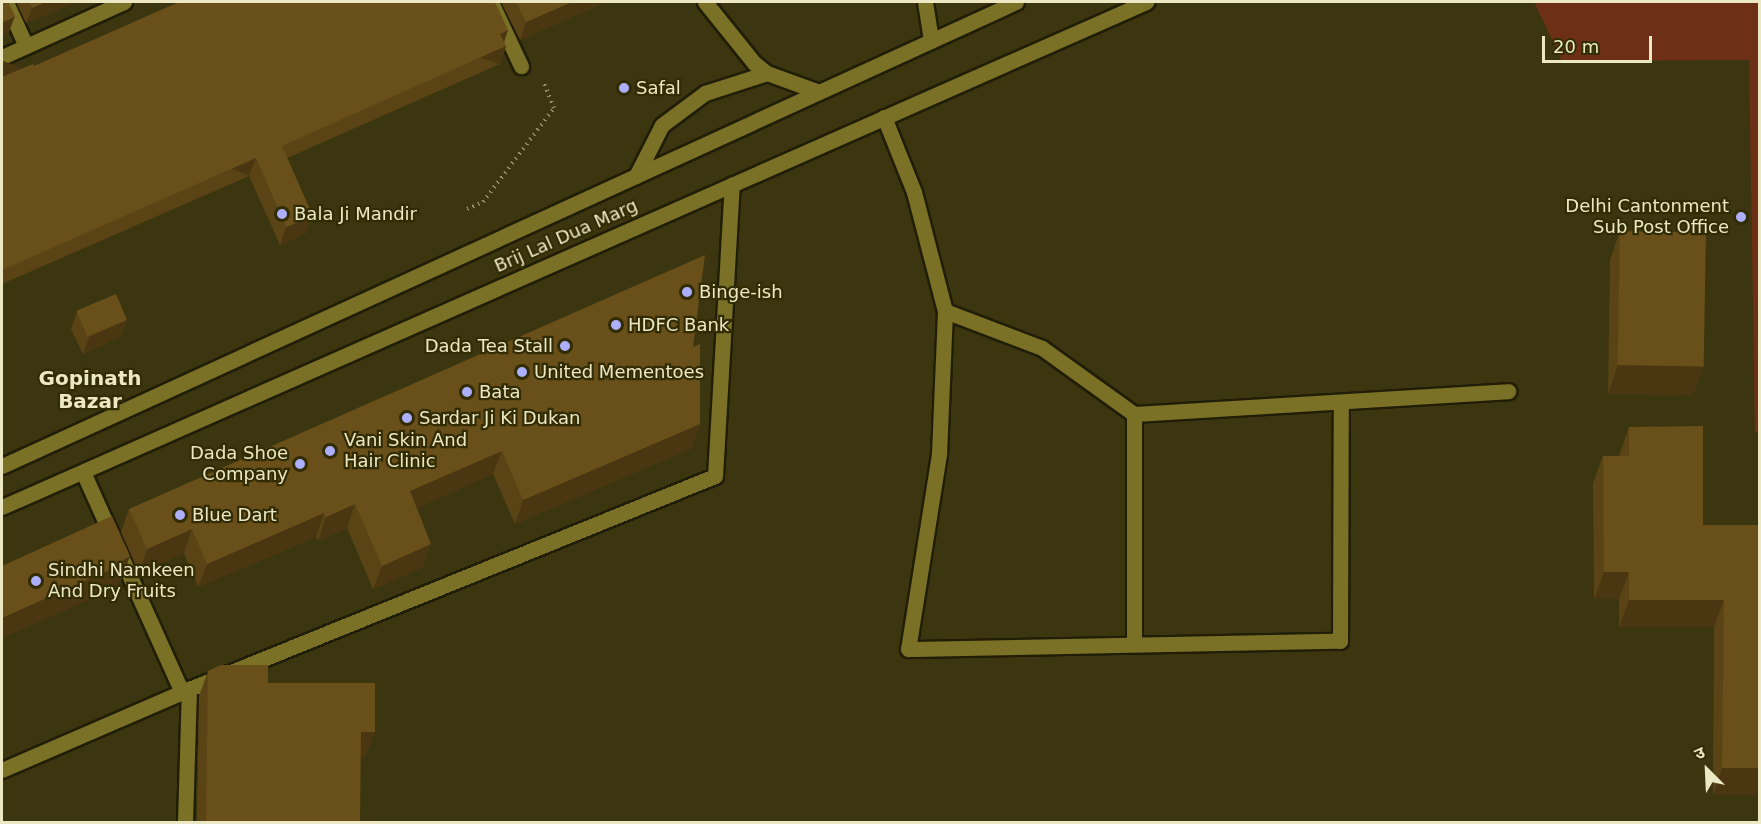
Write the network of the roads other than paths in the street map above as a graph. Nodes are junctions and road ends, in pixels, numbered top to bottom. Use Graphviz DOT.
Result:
graph roads {
  1 [pos="6,2"];
  2 [pos="124,2"];
  3 [pos="491,2"];
  4 [pos="705,2"];
  5 [pos="925,2"];
  6 [pos="1016,2"];
  7 [pos="1146,2"];
  8 [pos="931,41"];
  9 [pos="26,46"];
  10 [pos="2,57"];
  11 [pos="521,66"];
  12 [pos="767,73"];
  13 [pos="819,92"];
  14 [pos="884,117"];
  15 [pos="636,176"];
  16 [pos="732,184"];
  17 [pos="945,311"];
  18 [pos="1508,392"];
  19 [pos="1341,403"];
  20 [pos="1134,414"];
  21 [pos="2,466"];
  22 [pos="83,472"];
  23 [pos="2,507"];
  24 [pos="1134,644"];
  25 [pos="186,691"];
  26 [pos="2,770"];
  27 [pos="185,822"];
  1 -- 9 [label="street"];
  2 -- 9 [label="street"];
  3 -- 11 [label="street"];
  4 -- 12 [label="street"];
  5 -- 8 [label="street"];
  6 -- 8 [label="street, Brij Lal Dua Marg"];
  7 -- 14 [label="street, Brij Lal Dua Marg"];
  8 -- 13 [label="street, Brij Lal Dua Marg"];
  9 -- 10 [label="street"];
  12 -- 13 [label="street"];
  12 -- 15 [label="street"];
  13 -- 15 [label="street, Brij Lal Dua Marg"];
  14 -- 16 [label="street, Brij Lal Dua Marg"];
  14 -- 17 [label="street"];
  15 -- 21 [label="street, Brij Lal Dua Marg"];
  16 -- 22 [label="street, Brij Lal Dua Marg"];
  16 -- 25 [label="street"];
  17 -- 20 [label="street"];
  17 -- 24 [label="street"];
  18 -- 19 [label="street"];
  19 -- 20 [label="street"];
  19 -- 24 [label="street"];
  20 -- 24 [label="street"];
  22 -- 23 [label="street, Brij Lal Dua Marg"];
  22 -- 25 [label="street"];
  25 -- 26 [label="street"];
  25 -- 27 [label="street"];
}
